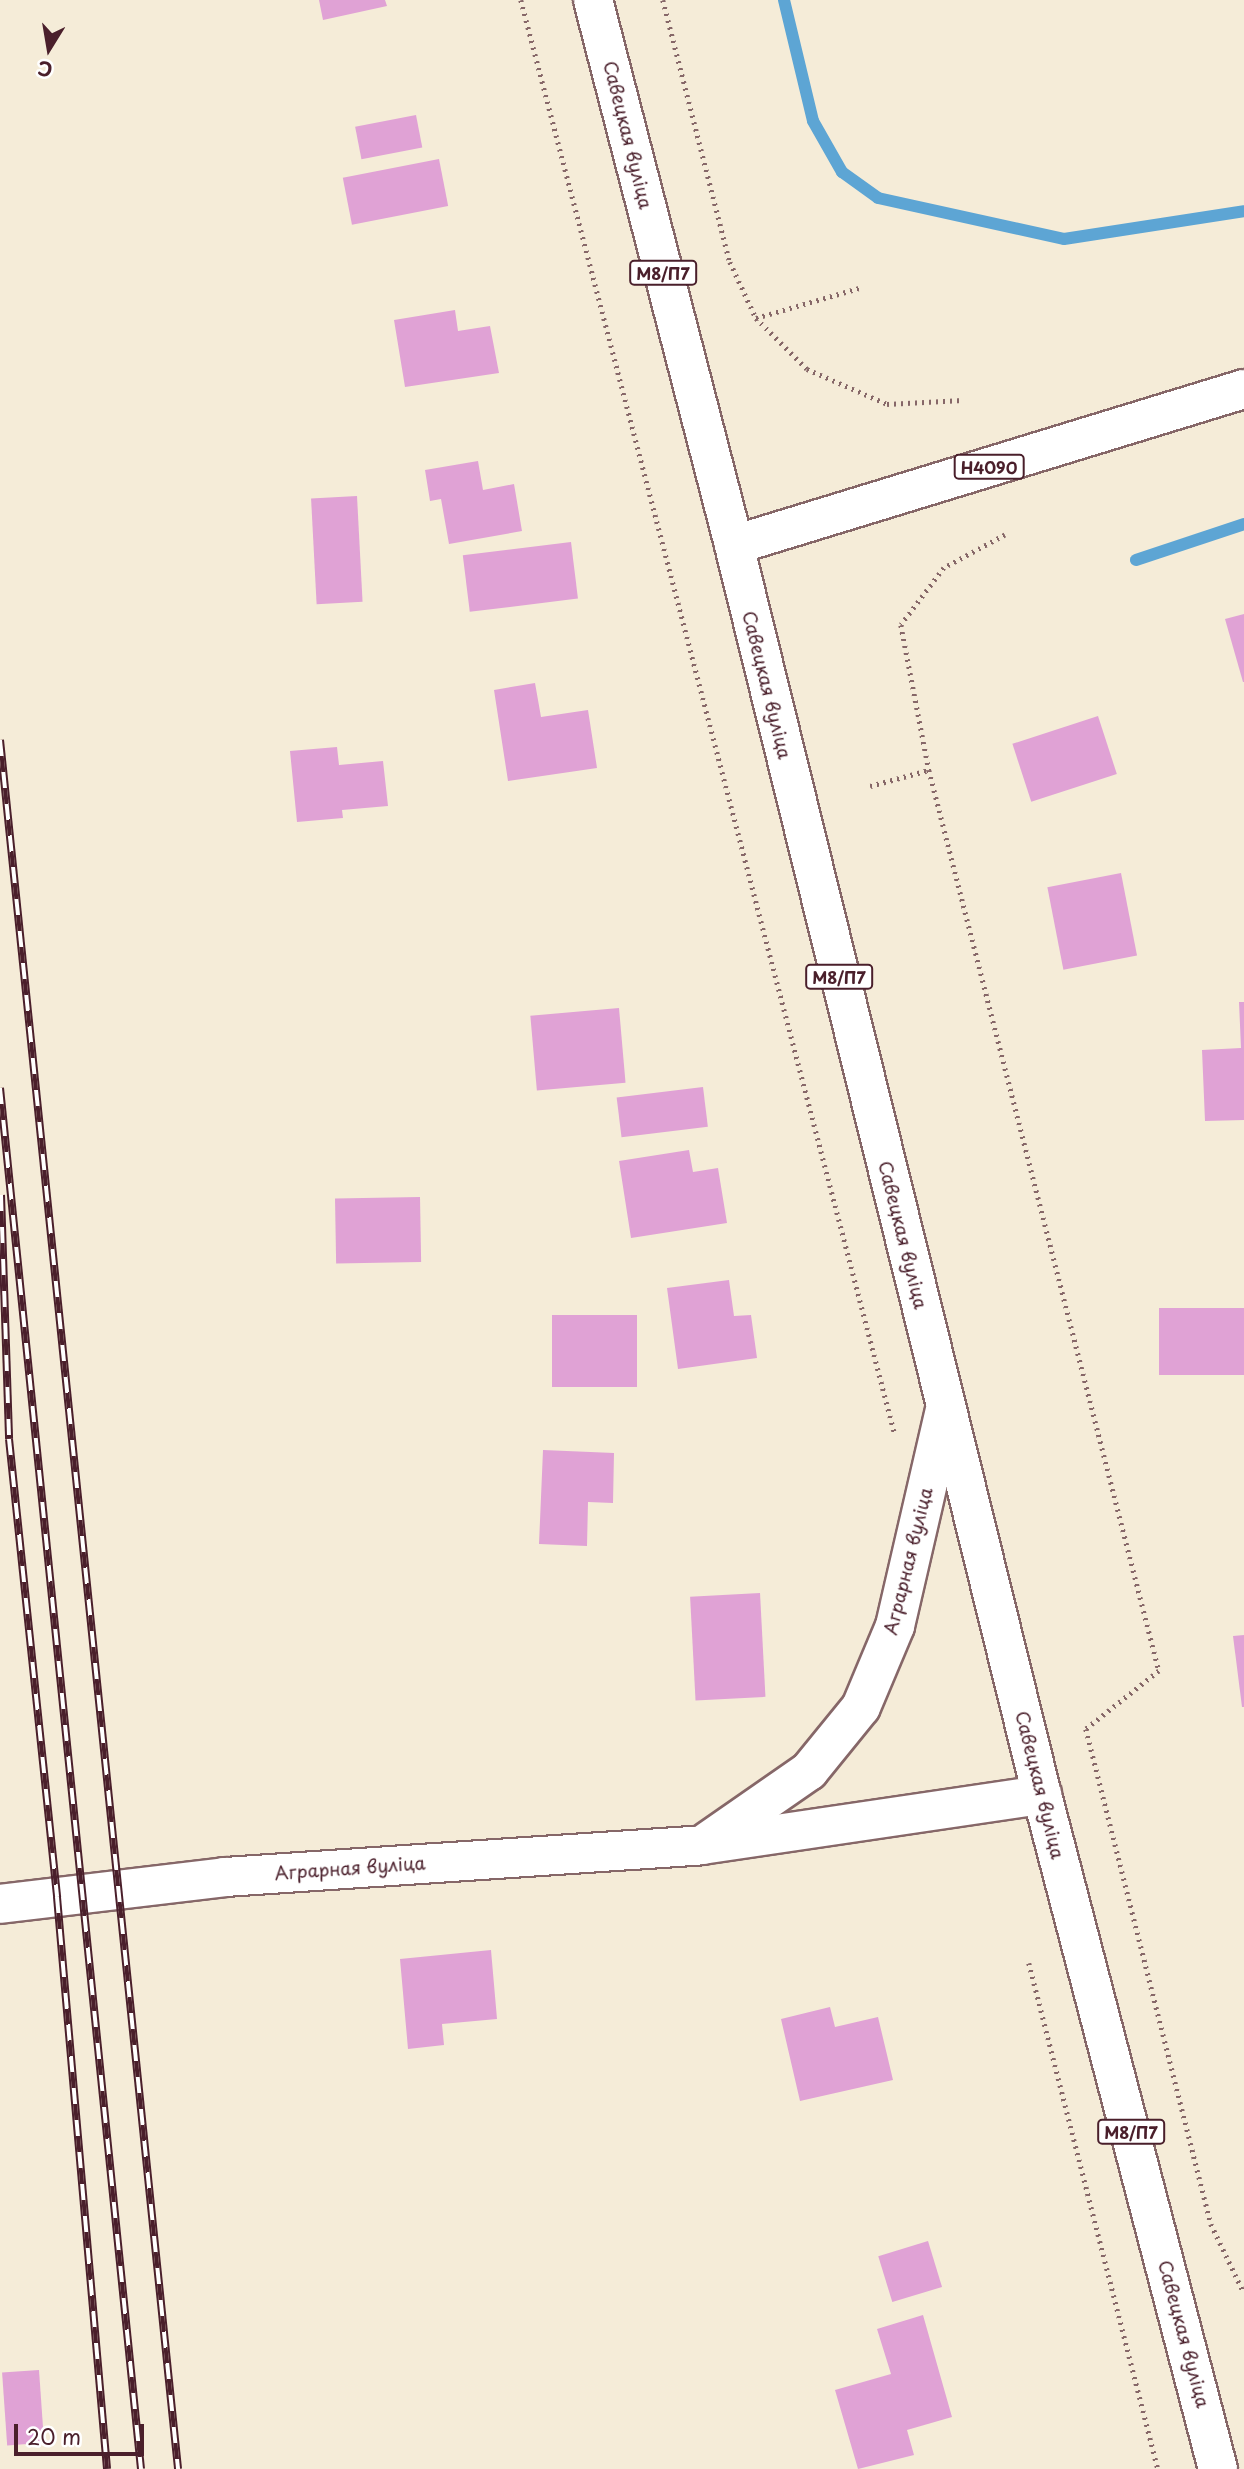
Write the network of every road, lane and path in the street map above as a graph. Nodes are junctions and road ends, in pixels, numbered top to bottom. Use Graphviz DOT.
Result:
graph roads {
  1 [pos="521,0"];
  2 [pos="593,0"];
  3 [pos="663,0"];
  4 [pos="863,287"];
  5 [pos="756,318"];
  6 [pos="1244,389"];
  7 [pos="963,400"];
  8 [pos="1005,535"];
  9 [pos="734,545"];
  10 [pos="929,770"];
  11 [pos="870,786"];
  12 [pos="945,1409"];
  13 [pos="897,1442"];
  14 [pos="1042,1795"];
  15 [pos="702,1845"];
  16 [pos="0,1904"];
  17 [pos="1029,1962"];
  18 [pos="1244,2293"];
  19 [pos="1158,2469"];
  20 [pos="1219,2469"];
  1 -- 13 [label="path"];
  2 -- 9 [label="main road, Савецкая вуліца / М8/П7"];
  3 -- 5 [label="path"];
  4 -- 5 [label="path"];
  5 -- 7 [label="path"];
  6 -- 9 [label="main road, Н4090"];
  8 -- 10 [label="path"];
  9 -- 12 [label="main road, Савецкая вуліца / М8/П7"];
  10 -- 11 [label="path"];
  10 -- 18 [label="path"];
  12 -- 14 [label="main road, Савецкая вуліца / М8/П7"];
  12 -- 15 [label="main road, Аграрная вуліца"];
  14 -- 15 [label="main road, Аграрная вуліца"];
  14 -- 20 [label="main road, Савецкая вуліца / М8/П7"];
  15 -- 16 [label="main road, Аграрная вуліца"];
  17 -- 19 [label="path"];
}
